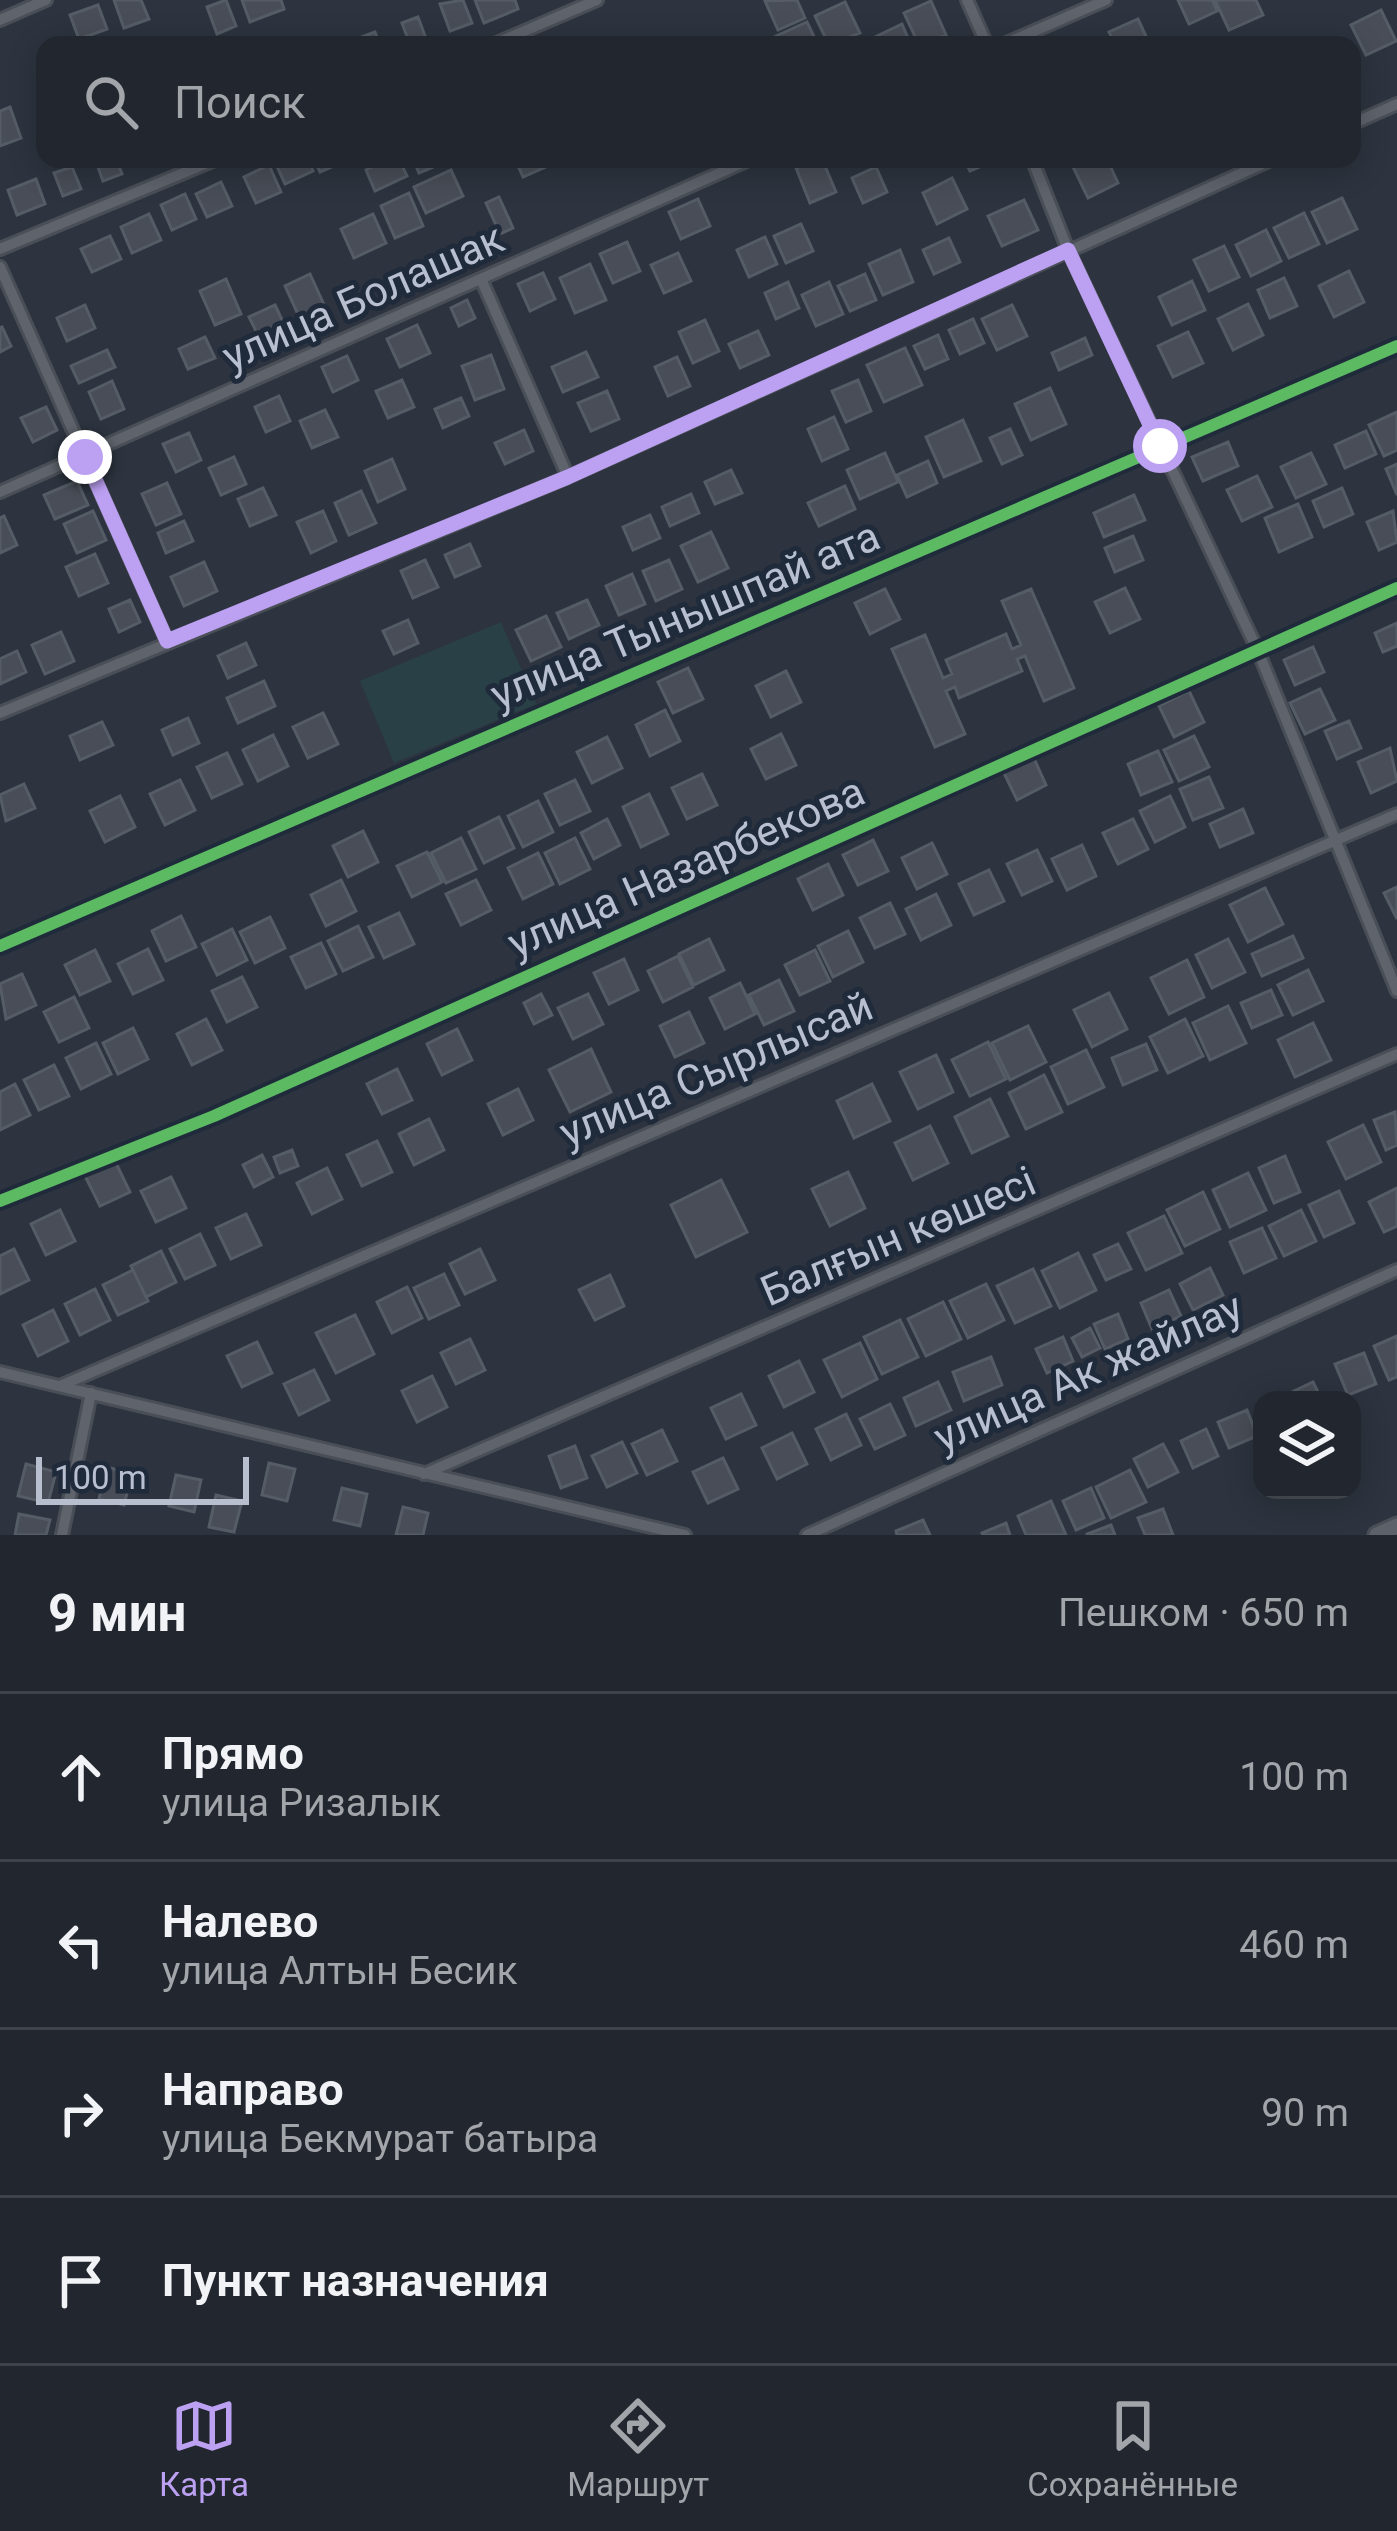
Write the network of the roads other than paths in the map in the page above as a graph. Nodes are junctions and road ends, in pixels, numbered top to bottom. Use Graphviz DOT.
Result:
graph roads {
  1 [pos="46,0"];
  2 [pos="597,0"];
  3 [pos="967,0"];
  4 [pos="1106,0"];
  5 [pos="0,20"];
  6 [pos="513,36"];
  7 [pos="984,36"];
  8 [pos="1023,36"];
  9 [pos="1397,104"];
  10 [pos="1361,120"];
  11 [pos="196,168"];
  12 [pos="731,168"];
  13 [pos="1036,168"];
  14 [pos="1253,168"];
  15 [pos="0,249"];
  16 [pos="1068,250"];
  17 [pos="0,267"];
  18 [pos="482,281"];
  19 [pos="1397,346"];
  20 [pos="1160,446"];
  21 [pos="85,457"];
  22 [pos="568,477"];
  23 [pos="0,492"];
  24 [pos="1397,588"];
  25 [pos="167,641"];
  26 [pos="1258,651"];
  27 [pos="0,713"];
  28 [pos="1397,814"];
  29 [pos="1333,842"];
  30 [pos="0,946"];
  31 [pos="1397,991"];
  32 [pos="1397,1054"];
  33 [pos="0,1201"];
  34 [pos="1397,1270"];
  35 [pos="0,1372"];
  36 [pos="62,1385"];
  37 [pos="92,1393"];
  38 [pos="424,1474"];
  39 [pos="1397,1526"];
  40 [pos="62,1535"];
  41 [pos="686,1535"];
  42 [pos="807,1535"];
  43 [pos="1377,1535"];
  1 -- 5 [label="street"];
  2 -- 6 [label="street"];
  3 -- 7 [label="street"];
  4 -- 8 [label="street"];
  9 -- 10 [label="street"];
  11 -- 15 [label="street"];
  12 -- 18 [label="street, улица Болашак"];
  13 -- 16 [label="street"];
  14 -- 16 [label="street"];
  16 -- 20 [label="street"];
  16 -- 22 [label="street"];
  17 -- 21 [label="street"];
  18 -- 21 [label="street, улица Болашак"];
  18 -- 22 [label="street"];
  19 -- 20 [label="street, улица Тынышпай ата"];
  20 -- 26 [label="street"];
  20 -- 30 [label="street, улица Тынышпай ата"];
  21 -- 23 [label="street, улица Болашак"];
  21 -- 25 [label="street"];
  22 -- 25 [label="street"];
  24 -- 26 [label="street, улица Назарбекова"];
  25 -- 27 [label="street"];
  26 -- 29 [label="street"];
  26 -- 33 [label="street, улица Назарбекова"];
  28 -- 29 [label="street, улица Сырлысай"];
  29 -- 31 [label="street"];
  29 -- 36 [label="street, улица Сырлысай"];
  32 -- 38 [label="street, Балғын көшесі"];
  34 -- 42 [label="street, улица Ак жайлау"];
  35 -- 36 [label="street"];
  36 -- 37 [label="street"];
  37 -- 38 [label="street"];
  37 -- 40 [label="street"];
  38 -- 41 [label="street"];
  39 -- 43 [label="street"];
}
